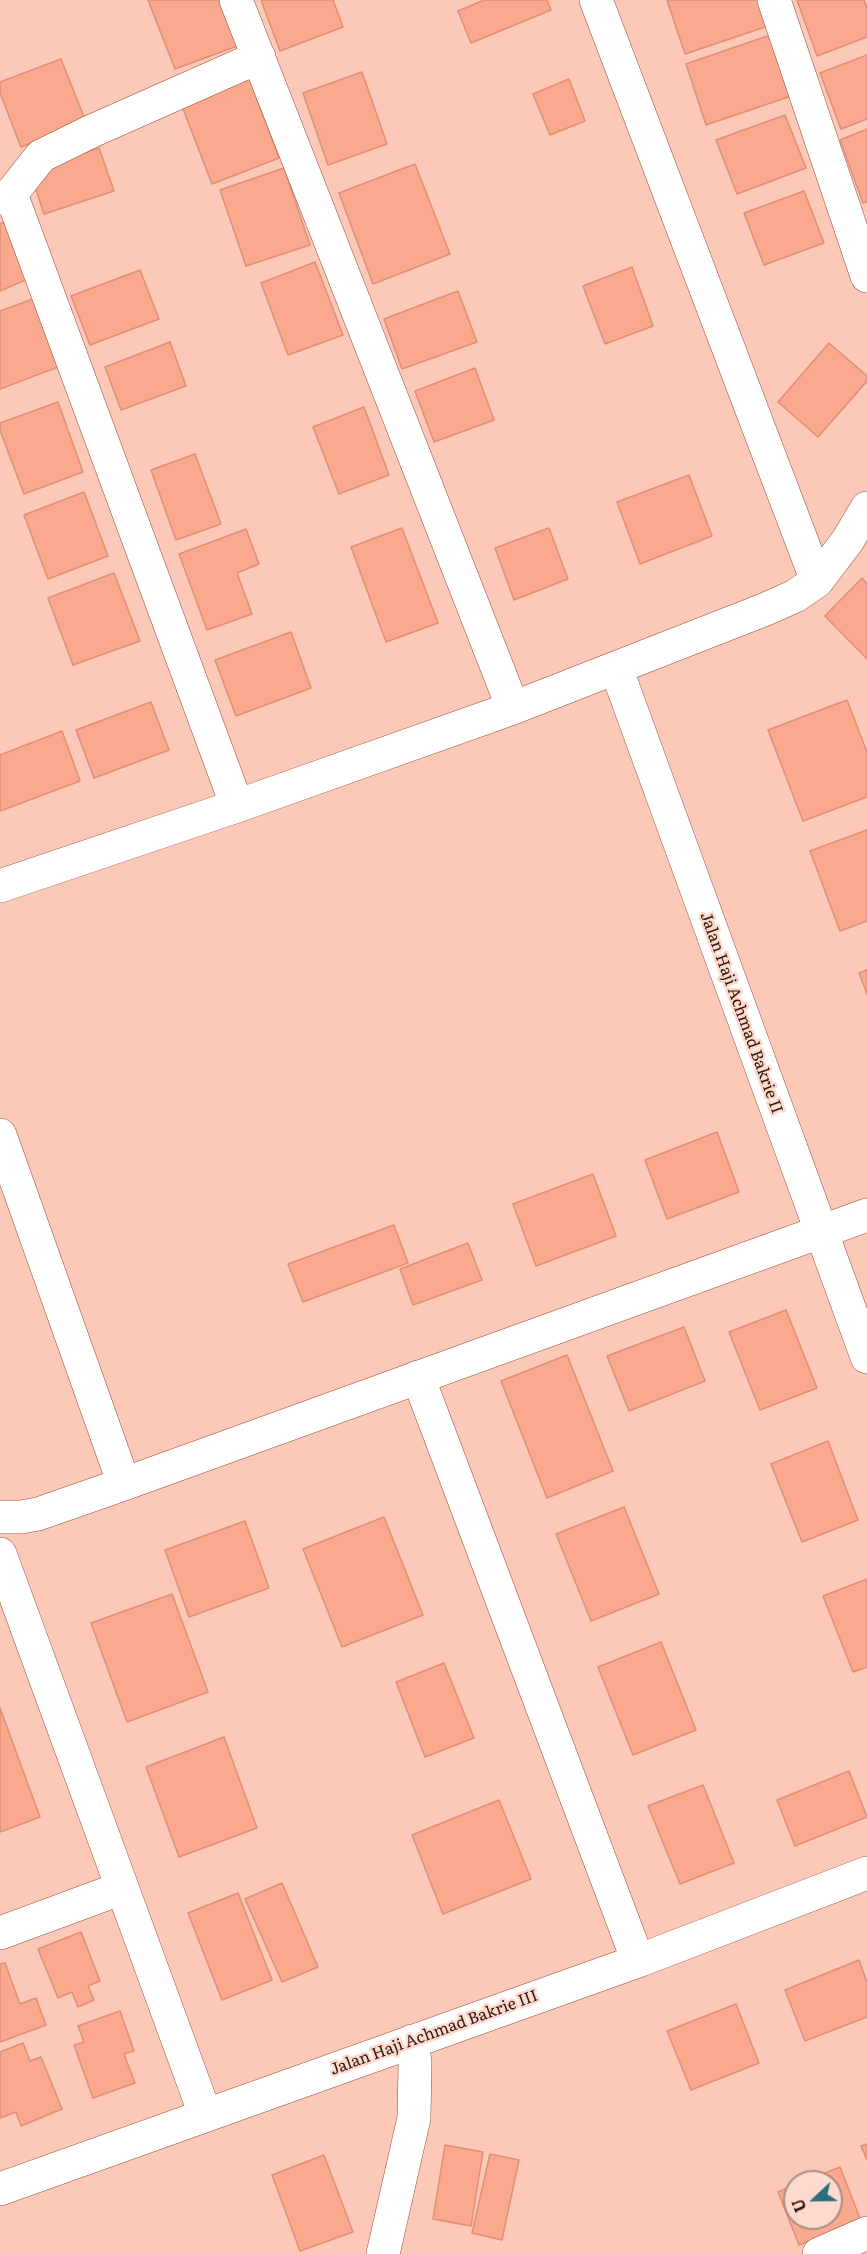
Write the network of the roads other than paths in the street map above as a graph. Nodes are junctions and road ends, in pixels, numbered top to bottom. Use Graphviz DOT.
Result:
graph roads {
  1 [pos="236,0"];
  2 [pos="596,0"];
  3 [pos="774,0"];
  4 [pos="259,57"];
  5 [pos="5,196"];
  6 [pos="867,276"];
  7 [pos="867,508"];
  8 [pos="817,581"];
  9 [pos="615,668"];
  10 [pos="513,708"];
  11 [pos="237,806"];
  12 [pos="0,886"];
  13 [pos="0,1135"];
  14 [pos="867,1215"];
  15 [pos="821,1232"];
  16 [pos="867,1357"];
  17 [pos="418,1377"];
  18 [pos="124,1484"];
  19 [pos="0,1517"];
  20 [pos="0,1554"];
  21 [pos="867,1873"];
  22 [pos="122,1888"];
  23 [pos="0,1933"];
  24 [pos="638,1960"];
  25 [pos="412,2041"];
  26 [pos="205,2114"];
  27 [pos="0,2189"];
  28 [pos="867,2233"];
  29 [pos="383,2254"];
  30 [pos="819,2254"];
  1 -- 4 [label="street"];
  2 -- 8 [label="street"];
  3 -- 6 [label="street"];
  4 -- 5 [label="street"];
  4 -- 10 [label="street"];
  5 -- 11 [label="street"];
  7 -- 8 [label="street"];
  8 -- 9 [label="street"];
  9 -- 10 [label="street"];
  9 -- 15 [label="street, Jalan Haji Achmad Bakrie II"];
  10 -- 11 [label="street"];
  11 -- 12 [label="street"];
  13 -- 18 [label="street"];
  14 -- 15 [label="street"];
  15 -- 16 [label="street, Jalan Haji Achmad Bakrie II"];
  15 -- 17 [label="street"];
  17 -- 18 [label="street"];
  17 -- 24 [label="street"];
  18 -- 19 [label="street"];
  20 -- 22 [label="street"];
  21 -- 24 [label="street, Jalan Haji Achmad Bakrie III"];
  22 -- 23 [label="street"];
  22 -- 26 [label="street"];
  24 -- 25 [label="street, Jalan Haji Achmad Bakrie III"];
  25 -- 26 [label="street, Jalan Haji Achmad Bakrie III"];
  25 -- 29 [label="street"];
  26 -- 27 [label="street, Jalan Haji Achmad Bakrie III"];
  28 -- 30 [label="street"];
}
